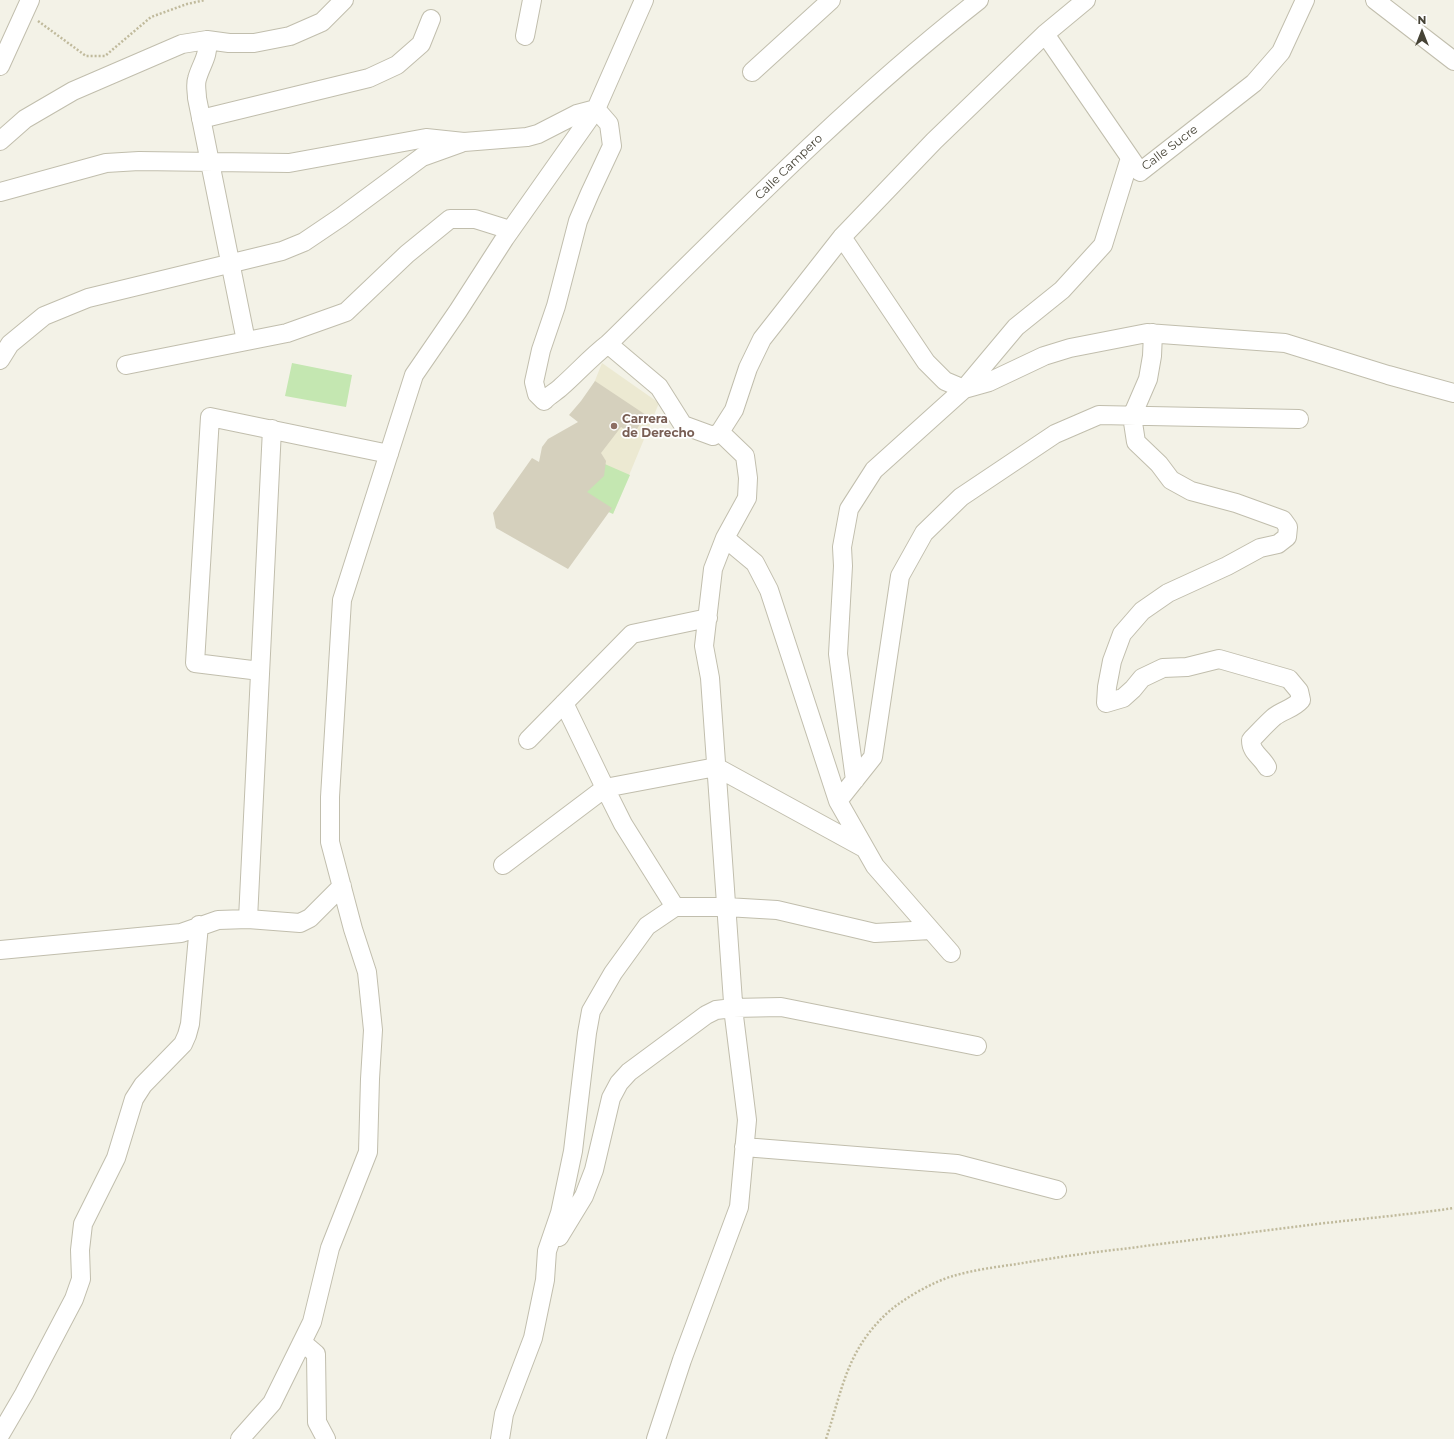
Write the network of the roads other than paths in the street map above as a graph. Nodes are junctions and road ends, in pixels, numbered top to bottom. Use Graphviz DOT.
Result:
graph roads {
  1 [pos="344,0"];
  2 [pos="532,0"];
  3 [pos="644,0"];
  4 [pos="831,0"];
  5 [pos="979,0"];
  6 [pos="1086,0"];
  7 [pos="1305,0"];
  8 [pos="1376,0"];
  9 [pos="27,6"];
  10 [pos="431,19"];
  11 [pos="1045,34"];
  12 [pos="525,36"];
  13 [pos="207,40"];
  14 [pos="1454,61"];
  15 [pos="0,66"];
  16 [pos="752,72"];
  17 [pos="596,109"];
  18 [pos="201,119"];
  19 [pos="0,141"];
  20 [pos="464,142"];
  21 [pos="1130,158"];
  22 [pos="210,162"];
  23 [pos="0,192"];
  24 [pos="510,230"];
  25 [pos="842,237"];
  26 [pos="231,263"];
  27 [pos="1153,333"];
  28 [pos="246,341"];
  29 [pos="608,344"];
  30 [pos="0,360"];
  31 [pos="126,365"];
  32 [pos="964,389"];
  33 [pos="1454,393"];
  34 [pos="1132,416"];
  35 [pos="1299,419"];
  36 [pos="272,430"];
  37 [pos="720,432"];
  38 [pos="389,454"];
  39 [pos="725,538"];
  40 [pos="708,618"];
  41 [pos="260,671"];
  42 [pos="564,703"];
  43 [pos="528,740"];
  44 [pos="716,767"];
  45 [pos="1267,767"];
  46 [pos="855,780"];
  47 [pos="605,788"];
  48 [pos="838,801"];
  49 [pos="865,848"];
  50 [pos="503,865"];
  51 [pos="342,886"];
  52 [pos="675,907"];
  53 [pos="726,907"];
  54 [pos="248,918"];
  55 [pos="199,925"];
  56 [pos="931,930"];
  57 [pos="0,950"];
  58 [pos="951,953"];
  59 [pos="733,1008"];
  60 [pos="977,1046"];
  61 [pos="744,1147"];
  62 [pos="1057,1190"];
  63 [pos="546,1258"];
  64 [pos="302,1342"];
  65 [pos="0,1435"];
  66 [pos="240,1439"];
  67 [pos="326,1439"];
  68 [pos="500,1439"];
  69 [pos="656,1439"];
  1 -- 13 [label="street"];
  2 -- 12 [label="street"];
  3 -- 17 [label="street"];
  4 -- 16 [label="street"];
  5 -- 29 [label="street, Calle Campero"];
  6 -- 11 [label="street"];
  7 -- 21 [label="street, Calle Sucre"];
  8 -- 14 [label="street"];
  9 -- 15 [label="street"];
  10 -- 18 [label="street"];
  11 -- 21 [label="street, Calle Sucre"];
  11 -- 25 [label="street"];
  13 -- 18 [label="street"];
  13 -- 19 [label="street"];
  17 -- 20 [label="street"];
  17 -- 24 [label="street"];
  17 -- 29 [label="street, Calle Campero"];
  18 -- 22 [label="street"];
  20 -- 22 [label="street"];
  20 -- 26 [label="street"];
  21 -- 32 [label="street"];
  22 -- 23 [label="street"];
  22 -- 26 [label="street"];
  24 -- 28 [label="street"];
  24 -- 38 [label="street"];
  25 -- 32 [label="street"];
  25 -- 37 [label="street"];
  26 -- 28 [label="street"];
  26 -- 30 [label="street"];
  27 -- 32 [label="street"];
  27 -- 33 [label="street"];
  27 -- 34 [label="street"];
  28 -- 31 [label="street"];
  29 -- 37 [label="street"];
  32 -- 46 [label="street"];
  34 -- 35 [label="street"];
  34 -- 45 [label="street"];
  34 -- 46 [label="street"];
  36 -- 38 [label="street"];
  36 -- 41 [label="street"];
  36 -- 41 [label="street"];
  37 -- 39 [label="street"];
  38 -- 51 [label="street"];
  39 -- 40 [label="street"];
  39 -- 48 [label="street"];
  40 -- 42 [label="street"];
  40 -- 44 [label="street"];
  41 -- 54 [label="street"];
  42 -- 43 [label="street"];
  42 -- 47 [label="street"];
  44 -- 47 [label="street"];
  44 -- 49 [label="street"];
  44 -- 53 [label="street"];
  46 -- 48 [label="street"];
  47 -- 50 [label="street"];
  47 -- 52 [label="street"];
  48 -- 49 [label="street"];
  49 -- 56 [label="street"];
  51 -- 54 [label="street"];
  51 -- 64 [label="street"];
  52 -- 53 [label="street"];
  52 -- 63 [label="street"];
  53 -- 56 [label="street"];
  53 -- 59 [label="street"];
  54 -- 55 [label="street"];
  55 -- 57 [label="street"];
  55 -- 65 [label="street"];
  56 -- 58 [label="street"];
  59 -- 60 [label="street"];
  59 -- 61 [label="street"];
  59 -- 63 [label="street"];
  61 -- 62 [label="street"];
  61 -- 69 [label="street"];
  63 -- 68 [label="street"];
  64 -- 66 [label="street"];
  64 -- 67 [label="street"];
}
